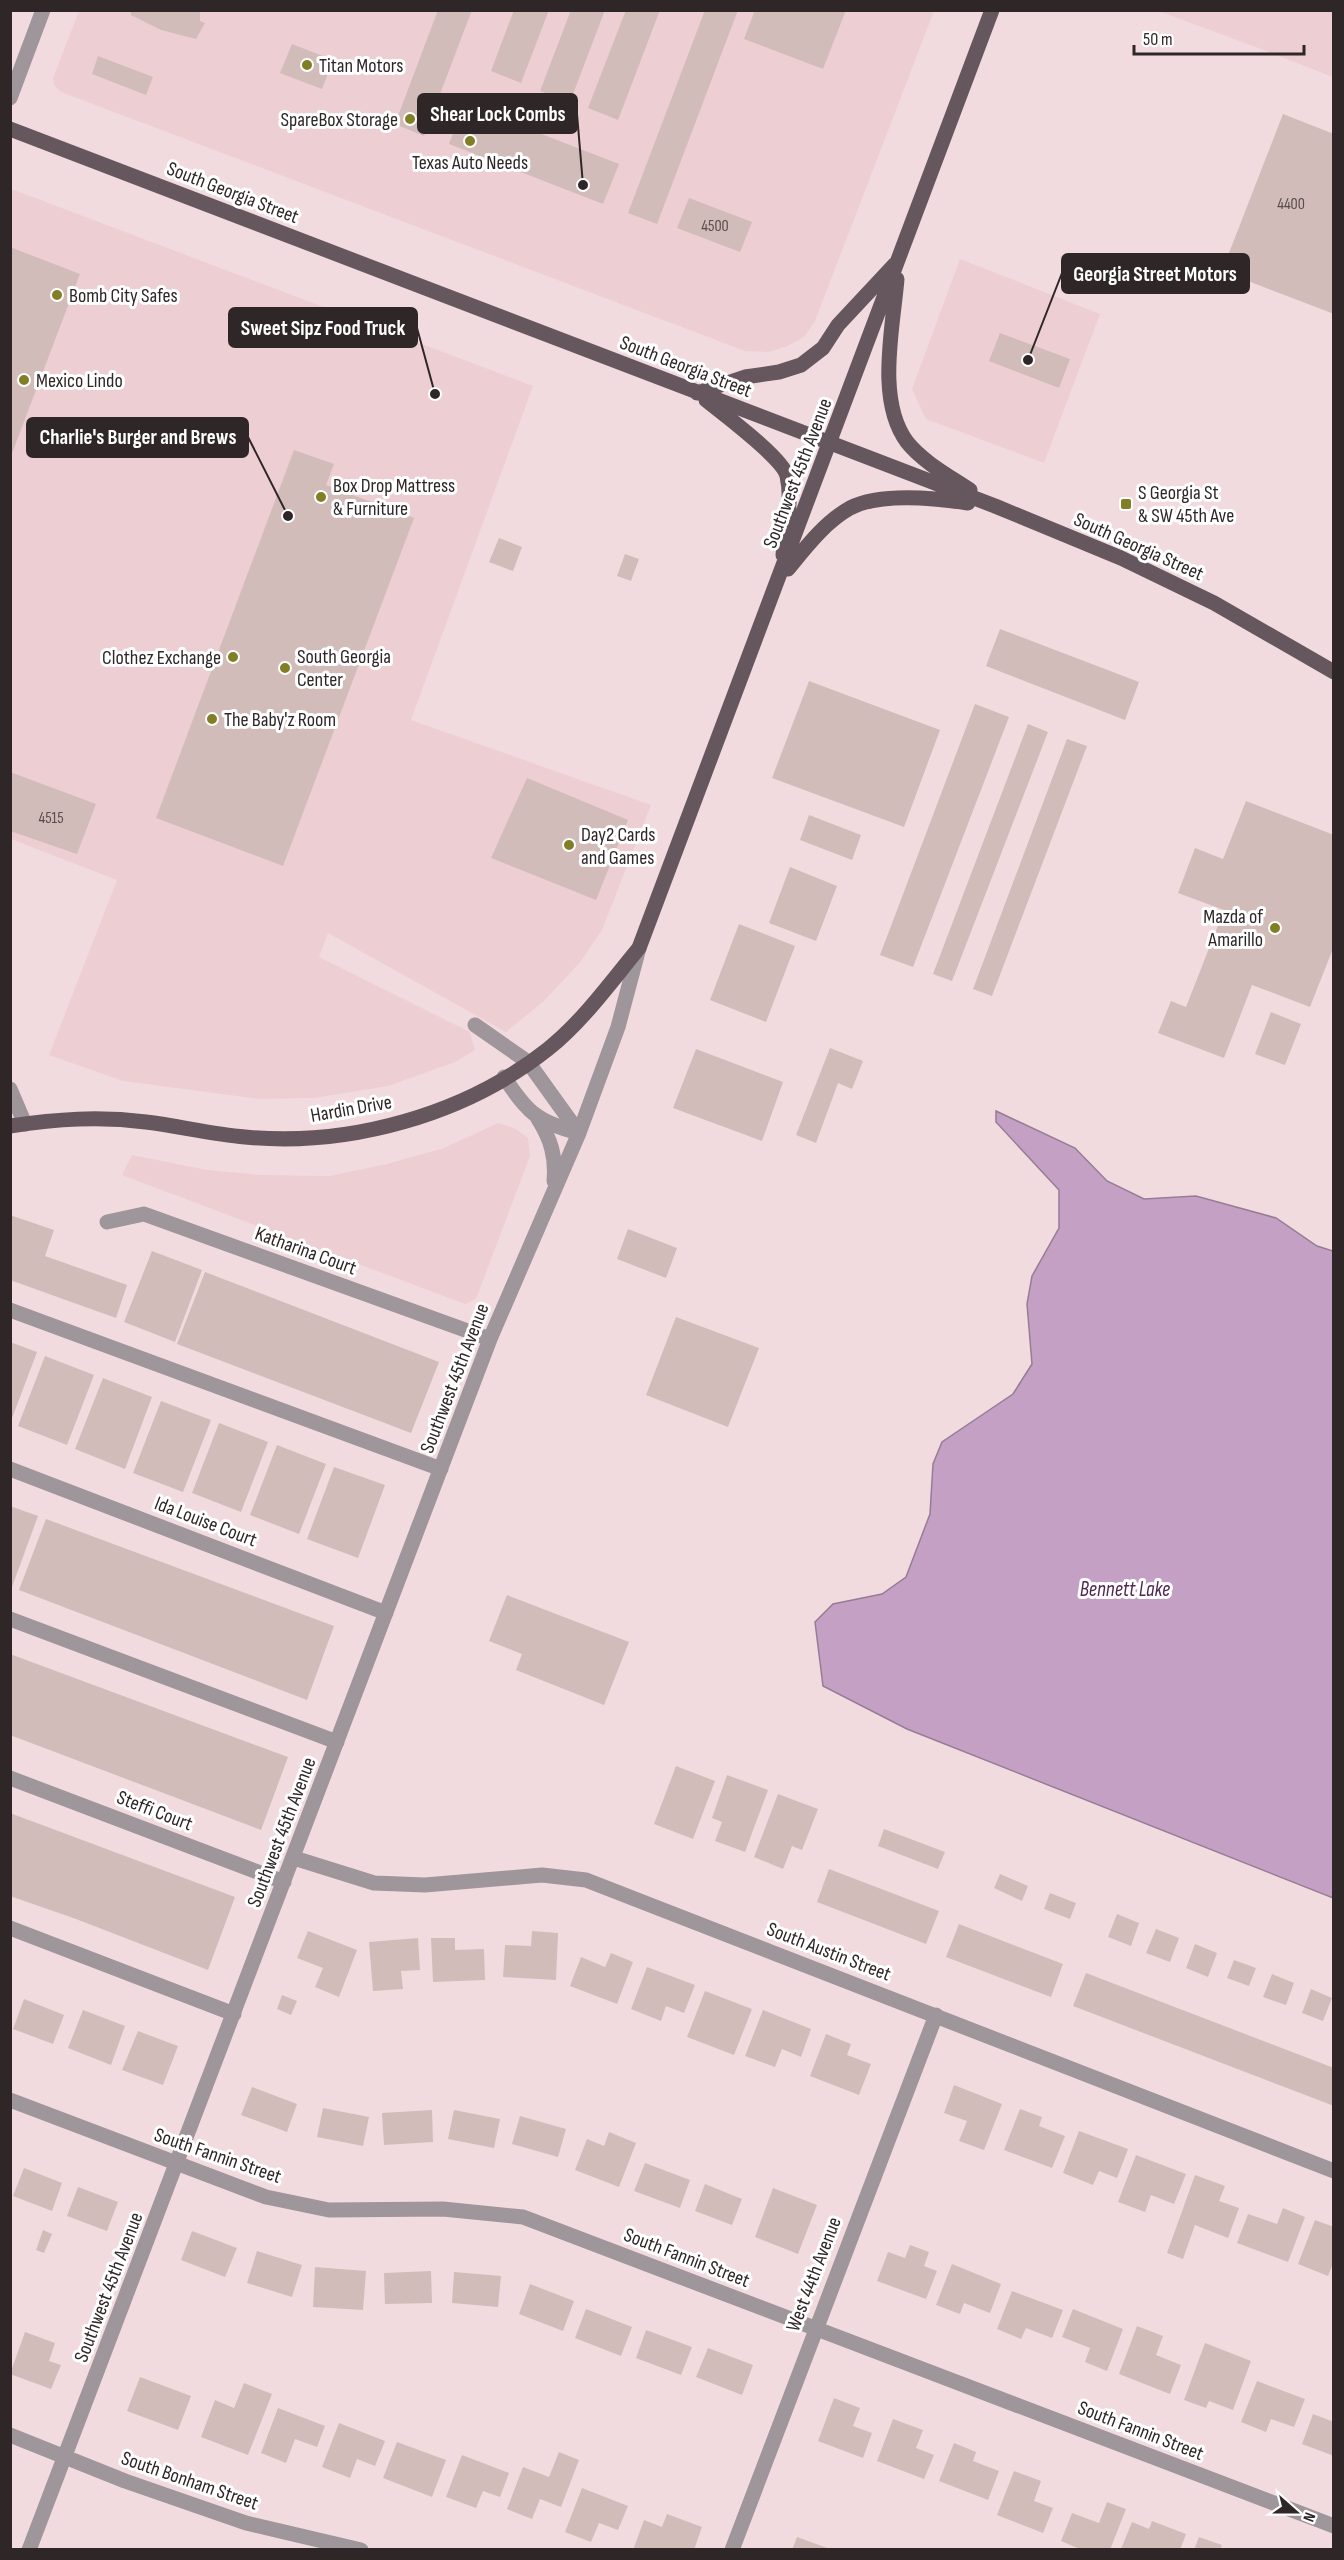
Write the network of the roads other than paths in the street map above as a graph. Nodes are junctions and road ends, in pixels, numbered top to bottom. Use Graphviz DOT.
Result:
graph roads {
  1 [pos="44,10"];
  2 [pos="992,10"];
  3 [pos="10,98"];
  4 [pos="10,129"];
  5 [pos="899,260"];
  6 [pos="697,393"];
  7 [pos="831,444"];
  8 [pos="995,506"];
  9 [pos="780,578"];
  10 [pos="1334,672"];
  11 [pos="639,948"];
  12 [pos="475,1025"];
  13 [pos="528,1062"];
  14 [pos="504,1077"];
  15 [pos="10,1089"];
  16 [pos="538,1119"];
  17 [pos="18,1125"];
  18 [pos="579,1133"];
  19 [pos="549,1202"];
  20 [pos="107,1222"];
  21 [pos="10,1310"];
  22 [pos="490,1339"];
  23 [pos="10,1469"];
  24 [pos="441,1470"];
  25 [pos="386,1613"];
  26 [pos="10,1619"];
  27 [pos="337,1742"];
  28 [pos="10,1778"];
  29 [pos="294,1858"];
  30 [pos="284,1882"];
  31 [pos="10,1928"];
  32 [pos="234,2014"];
  33 [pos="936,2014"];
  34 [pos="10,2100"];
  35 [pos="177,2164"];
  36 [pos="1334,2171"];
  37 [pos="815,2328"];
  38 [pos="10,2435"];
  39 [pos="66,2456"];
  40 [pos="1334,2526"];
  41 [pos="29,2550"];
  42 [pos="361,2550"];
  43 [pos="732,2550"];
  1 -- 3 [label="street"];
  2 -- 5 [label="main road, Southwest 45th Avenue"];
  4 -- 6 [label="main road, South Georgia Street"];
  5 -- 6 [label="main road"];
  5 -- 7 [label="main road, Southwest 45th Avenue"];
  5 -- 8 [label="main road"];
  6 -- 7 [label="main road, South Georgia Street"];
  6 -- 9 [label="main road"];
  7 -- 8 [label="main road, South Georgia Street"];
  7 -- 9 [label="main road, Southwest 45th Avenue"];
  8 -- 9 [label="main road"];
  8 -- 10 [label="main road, South Georgia Street"];
  9 -- 11 [label="main road, Southwest 45th Avenue"];
  11 -- 13 [label="main road, Hardin Drive"];
  11 -- 18 [label="street, Southwest 45th Avenue"];
  12 -- 13 [label="street"];
  13 -- 14 [label="main road, Hardin Drive"];
  13 -- 18 [label="street"];
  14 -- 16 [label="street"];
  14 -- 17 [label="main road, Hardin Drive"];
  15 -- 17 [label="street"];
  16 -- 18 [label="street"];
  16 -- 19 [label="street"];
  18 -- 19 [label="street, Southwest 45th Avenue"];
  19 -- 22 [label="street, Southwest 45th Avenue"];
  20 -- 22 [label="street, Katharina Court"];
  21 -- 24 [label="street"];
  22 -- 24 [label="street, Southwest 45th Avenue"];
  23 -- 25 [label="street, Ida Louise Court"];
  24 -- 25 [label="street, Southwest 45th Avenue"];
  25 -- 27 [label="street, Southwest 45th Avenue"];
  26 -- 27 [label="street"];
  27 -- 29 [label="street, Southwest 45th Avenue"];
  28 -- 30 [label="street, Steffi Court"];
  29 -- 30 [label="street, Southwest 45th Avenue"];
  29 -- 33 [label="street, South Austin Street"];
  30 -- 32 [label="street, Southwest 45th Avenue"];
  31 -- 32 [label="street"];
  32 -- 35 [label="street, Southwest 45th Avenue"];
  33 -- 36 [label="street, South Austin Street"];
  33 -- 37 [label="street, West 44th Avenue"];
  34 -- 35 [label="street, South Fannin Street"];
  35 -- 37 [label="street, South Fannin Street"];
  35 -- 39 [label="street, Southwest 45th Avenue"];
  37 -- 40 [label="street, South Fannin Street"];
  37 -- 43 [label="street, West 44th Avenue"];
  38 -- 39 [label="street, South Bonham Street"];
  39 -- 41 [label="street, Southwest 45th Avenue"];
  39 -- 42 [label="street, South Bonham Street"];
}
